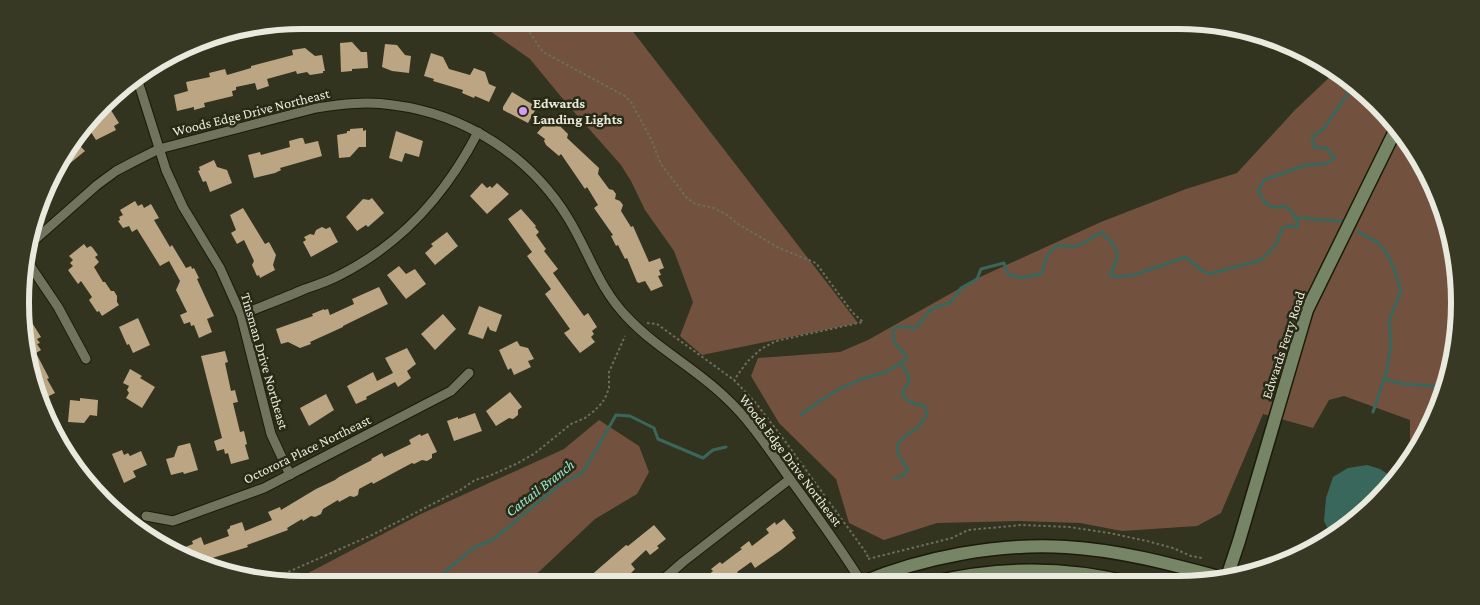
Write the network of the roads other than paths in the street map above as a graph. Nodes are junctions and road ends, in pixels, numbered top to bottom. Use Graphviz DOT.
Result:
graph roads {
  1 [pos="139,83"];
  2 [pos="478,132"];
  3 [pos="1393,134"];
  4 [pos="160,149"];
  5 [pos="36,238"];
  6 [pos="31,267"];
  7 [pos="241,315"];
  8 [pos="86,359"];
  9 [pos="468,373"];
  10 [pos="290,475"];
  11 [pos="790,479"];
  12 [pos="146,516"];
  13 [pos="1229,571"];
  14 [pos="1205,575"];
  15 [pos="667,576"];
  16 [pos="857,576"];
  17 [pos="878,576"];
  18 [pos="957,576"];
  19 [pos="1092,576"];
  1 -- 4 [label="street, Tinsman Drive Northeast"];
  2 -- 4 [label="street, Woods Edge Drive Northeast"];
  2 -- 7 [label="street"];
  2 -- 11 [label="street, Woods Edge Drive Northeast"];
  3 -- 13 [label="main road, Edwards Ferry Road"];
  4 -- 5 [label="street, Woods Edge Drive Northeast"];
  4 -- 7 [label="street, Tinsman Drive Northeast"];
  6 -- 8 [label="street"];
  7 -- 10 [label="street, Tinsman Drive Northeast"];
  9 -- 10 [label="street, Octorora Place Northeast"];
  10 -- 12 [label="street, Octorora Place Northeast"];
  11 -- 15 [label="street"];
  11 -- 16 [label="street, Woods Edge Drive Northeast"];
  14 -- 17 [label="main road"];
  18 -- 19 [label="main road"];
}
